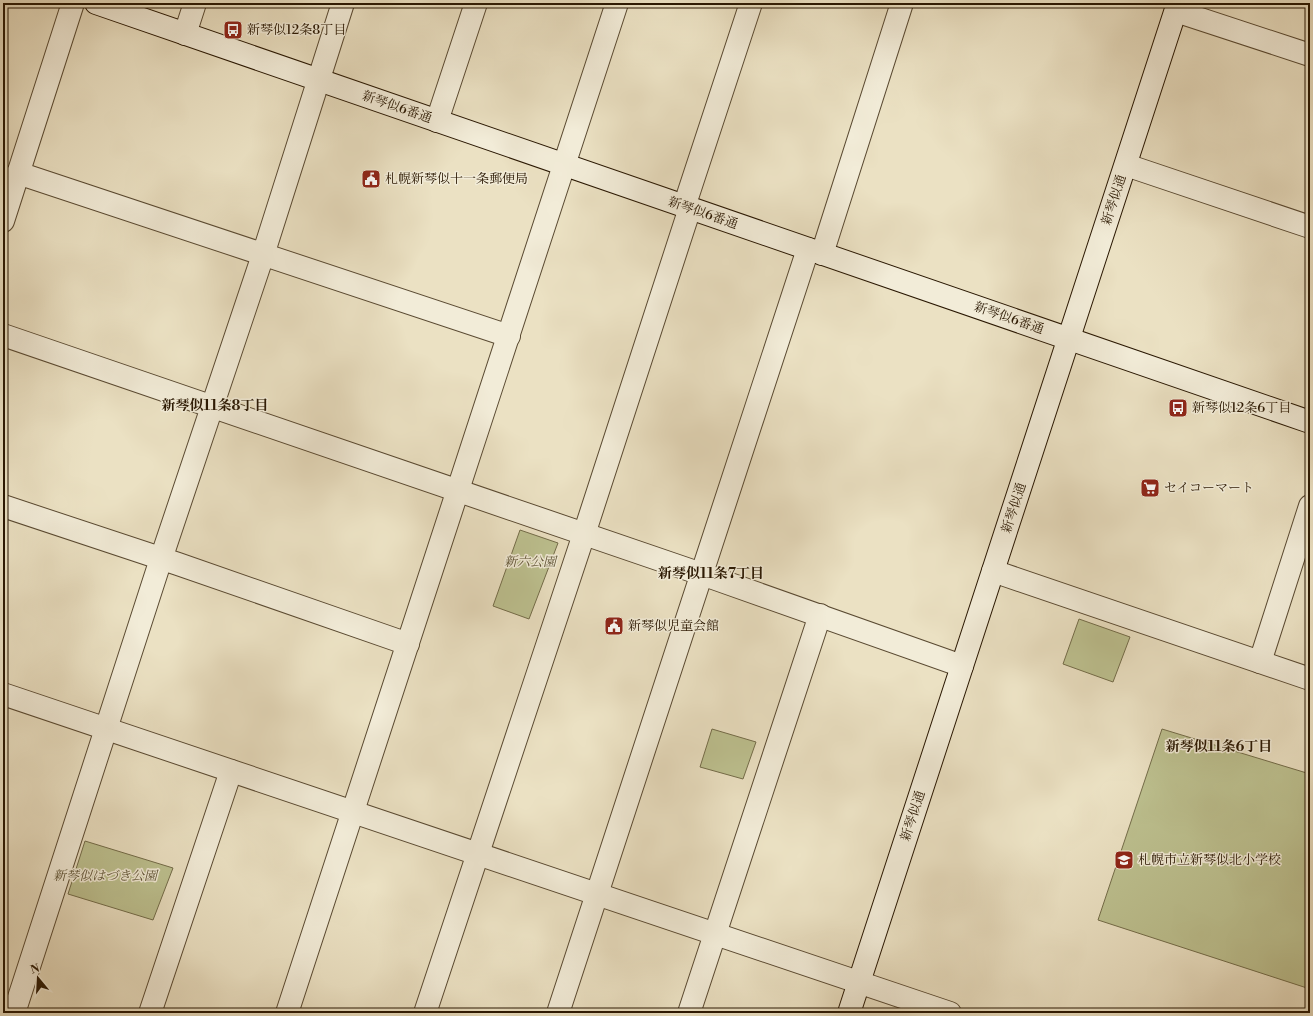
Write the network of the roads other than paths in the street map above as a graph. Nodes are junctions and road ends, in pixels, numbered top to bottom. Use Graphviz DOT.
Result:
graph roads {
  1 [pos="73,3"];
  2 [pos="96,3"];
  3 [pos="195,3"];
  4 [pos="343,3"];
  5 [pos="476,3"];
  6 [pos="617,3"];
  7 [pos="751,3"];
  8 [pos="902,3"];
  9 [pos="1177,7"];
  10 [pos="185,34"];
  11 [pos="1310,55"];
  12 [pos="318,80"];
  13 [pos="437,121"];
  14 [pos="565,165"];
  15 [pos="1126,165"];
  16 [pos="14,168"];
  17 [pos="687,208"];
  18 [pos="3,220"];
  19 [pos="1310,227"];
  20 [pos="815,251"];
  21 [pos="262,255"];
  22 [pos="3,336"];
  23 [pos="509,336"];
  24 [pos="1069,339"];
  25 [pos="212,406"];
  26 [pos="1310,422"];
  27 [pos="458,491"];
  28 [pos="3,506"];
  29 [pos="1310,506"];
  30 [pos="584,534"];
  31 [pos="161,559"];
  32 [pos="993,571"];
  33 [pos="701,574"];
  34 [pos="820,615"];
  35 [pos="408,644"];
  36 [pos="1260,662"];
  37 [pos="962,666"];
  38 [pos="1310,679"];
  39 [pos="3,694"];
  40 [pos="106,729"];
  41 [pos="231,771"];
  42 [pos="353,812"];
  43 [pos="478,855"];
  44 [pos="596,894"];
  45 [pos="715,934"];
  46 [pos="859,983"];
  47 [pos="14,1013"];
  48 [pos="150,1013"];
  49 [pos="287,1013"];
  50 [pos="426,1013"];
  51 [pos="558,1013"];
  52 [pos="689,1013"];
  53 [pos="849,1013"];
  54 [pos="950,1013"];
  1 -- 16 [label="street"];
  2 -- 10 [label="street, 新琴似6番通"];
  3 -- 10 [label="street"];
  4 -- 12 [label="street"];
  5 -- 13 [label="street"];
  6 -- 14 [label="street"];
  7 -- 17 [label="street"];
  8 -- 20 [label="street"];
  9 -- 11 [label="street"];
  9 -- 15 [label="street, 新琴似通"];
  10 -- 12 [label="street, 新琴似6番通"];
  12 -- 13 [label="street, 新琴似6番通"];
  12 -- 21 [label="street"];
  13 -- 14 [label="street, 新琴似6番通"];
  14 -- 17 [label="street, 新琴似6番通"];
  14 -- 23 [label="street"];
  15 -- 19 [label="street"];
  15 -- 24 [label="street, 新琴似通"];
  16 -- 18 [label="street"];
  16 -- 21 [label="street"];
  17 -- 20 [label="street, 新琴似6番通"];
  17 -- 30 [label="street"];
  20 -- 24 [label="street, 新琴似6番通"];
  20 -- 33 [label="street"];
  21 -- 23 [label="street"];
  21 -- 25 [label="street"];
  22 -- 25 [label="street"];
  23 -- 27 [label="street"];
  24 -- 26 [label="street, 新琴似6番通"];
  24 -- 32 [label="street, 新琴似通"];
  25 -- 27 [label="street"];
  25 -- 31 [label="street"];
  27 -- 30 [label="street"];
  27 -- 35 [label="street"];
  28 -- 31 [label="street"];
  29 -- 36 [label="street"];
  30 -- 33 [label="street"];
  30 -- 43 [label="street"];
  31 -- 35 [label="street"];
  31 -- 40 [label="street"];
  32 -- 36 [label="street"];
  32 -- 37 [label="street, 新琴似通"];
  33 -- 34 [label="street"];
  33 -- 44 [label="street"];
  34 -- 37 [label="street"];
  34 -- 45 [label="street"];
  35 -- 42 [label="street"];
  36 -- 38 [label="street"];
  37 -- 46 [label="street, 新琴似通"];
  39 -- 40 [label="street"];
  40 -- 41 [label="street"];
  40 -- 47 [label="street"];
  41 -- 42 [label="street"];
  41 -- 48 [label="street"];
  42 -- 43 [label="street"];
  42 -- 49 [label="street"];
  43 -- 44 [label="street"];
  43 -- 50 [label="street"];
  44 -- 45 [label="street"];
  44 -- 51 [label="street"];
  45 -- 46 [label="street"];
  45 -- 52 [label="street"];
  46 -- 53 [label="street, 新琴似通"];
  46 -- 54 [label="street"];
}
